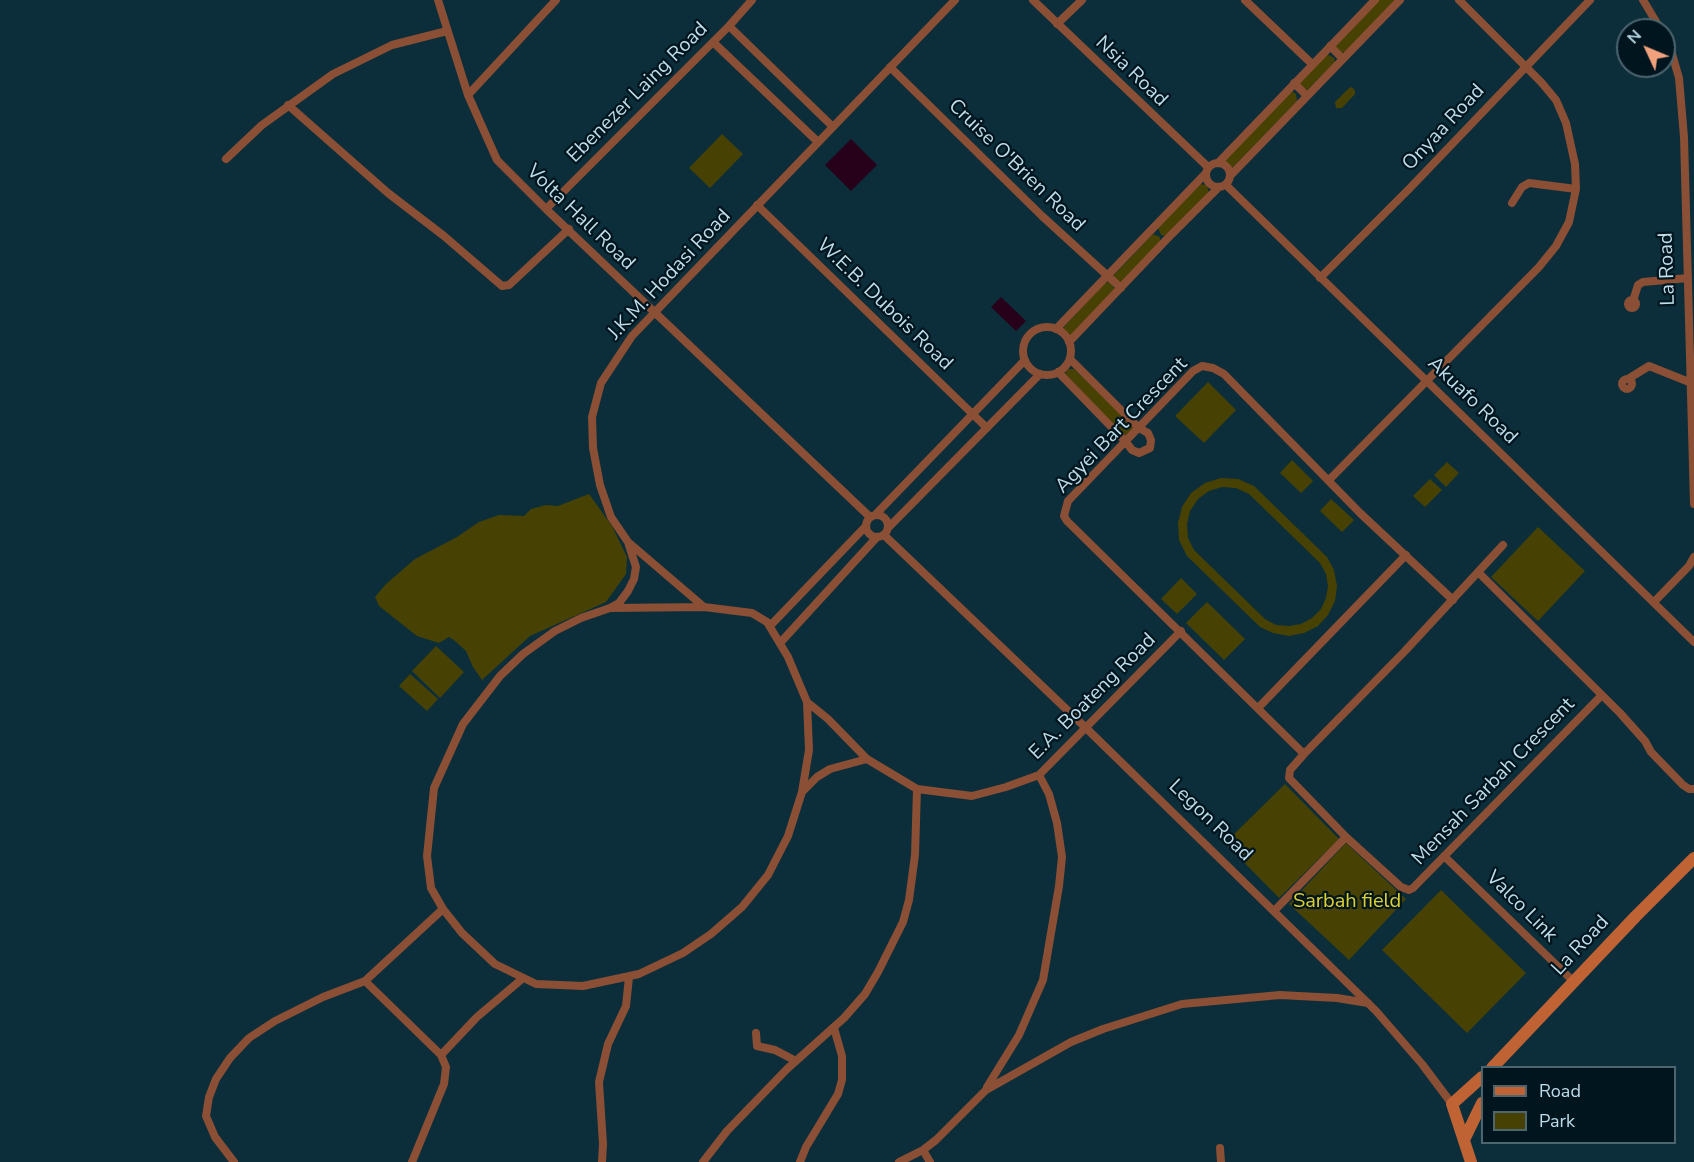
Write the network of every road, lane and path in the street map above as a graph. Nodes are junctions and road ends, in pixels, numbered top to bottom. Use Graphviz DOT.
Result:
graph roads {
  1 [pos="438,0"];
  2 [pos="556,0"];
  3 [pos="752,0"];
  4 [pos="955,0"];
  5 [pos="1033,0"];
  6 [pos="1082,0"];
  7 [pos="1245,0"];
  8 [pos="1375,0"];
  9 [pos="1400,0"];
  10 [pos="1459,0"];
  11 [pos="1590,0"];
  12 [pos="1642,0"];
  13 [pos="1653,18"];
  14 [pos="1057,24"];
  15 [pos="729,26"];
  16 [pos="447,31"];
  17 [pos="713,42"];
  18 [pos="1330,46"];
  19 [pos="1343,59"];
  20 [pos="1312,64"];
  21 [pos="890,67"];
  22 [pos="1524,67"];
  23 [pos="1676,70"];
  24 [pos="1294,83"];
  25 [pos="468,95"];
  26 [pos="1307,96"];
  27 [pos="288,105"];
  28 [pos="833,127"];
  29 [pos="818,142"];
  30 [pos="226,159"];
  31 [pos="1218,163"];
  32 [pos="1207,170"];
  33 [pos="1230,176"];
  34 [pos="1222,186"];
  35 [pos="1576,189"];
  36 [pos="1512,203"];
  37 [pos="758,205"];
  38 [pos="546,209"];
  39 [pos="569,230"];
  40 [pos="1108,275"];
  41 [pos="1320,278"];
  42 [pos="1688,278"];
  43 [pos="1121,288"];
  44 [pos="1633,301"];
  45 [pos="655,312"];
  46 [pos="1056,329"];
  47 [pos="1069,342"];
  48 [pos="1070,359"];
  49 [pos="1025,360"];
  50 [pos="1058,372"];
  51 [pos="1040,374"];
  52 [pos="1628,379"];
  53 [pos="1426,380"];
  54 [pos="1689,382"];
  55 [pos="973,414"];
  56 [pos="987,428"];
  57 [pos="1138,428"];
  58 [pos="1126,442"];
  59 [pos="1329,480"];
  60 [pos="1694,488"];
  61 [pos="1694,504"];
  62 [pos="873,515"];
  63 [pos="866,526"];
  64 [pos="883,533"];
  65 [pos="628,542"];
  66 [pos="1503,545"];
  67 [pos="1406,555"];
  68 [pos="1694,557"];
  69 [pos="1478,572"];
  70 [pos="1453,600"];
  71 [pos="1654,602"];
  72 [pos="704,607"];
  73 [pos="610,608"];
  74 [pos="770,626"];
  75 [pos="1181,631"];
  76 [pos="1694,642"];
  77 [pos="780,643"];
  78 [pos="1600,694"];
  79 [pos="807,702"];
  80 [pos="1259,707"];
  81 [pos="1086,728"];
  82 [pos="1304,753"];
  83 [pos="867,759"];
  84 [pos="1039,775"];
  85 [pos="917,789"];
  86 [pos="1694,789"];
  87 [pos="802,792"];
  88 [pos="1346,837"];
  89 [pos="1444,856"];
  90 [pos="1694,858"];
  91 [pos="443,909"];
  92 [pos="1274,911"];
  93 [pos="628,977"];
  94 [pos="522,979"];
  95 [pos="365,981"];
  96 [pos="1574,982"];
  97 [pos="1368,1003"];
  98 [pos="834,1028"];
  99 [pos="756,1033"];
  100 [pos="441,1055"];
  101 [pos="796,1061"];
  102 [pos="1495,1066"];
  103 [pos="1481,1078"];
  104 [pos="986,1090"];
  105 [pos="1452,1104"];
  106 [pos="1481,1105"];
  107 [pos="1464,1140"];
  108 [pos="1220,1148"];
  109 [pos="923,1150"];
  110 [pos="234,1162"];
  111 [pos="412,1162"];
  112 [pos="602,1162"];
  113 [pos="703,1162"];
  114 [pos="800,1162"];
  115 [pos="899,1162"];
  116 [pos="930,1162"];
  117 [pos="1221,1162"];
  118 [pos="1472,1162"];
  1 -- 16 [label="street, Volta Hall Road"];
  2 -- 25 [label="street"];
  3 -- 15 [label="street, Ebenezer Laing Road"];
  4 -- 21 [label="street, J.K.M. Hodasi Road"];
  5 -- 14 [label="street, Nsia Road"];
  6 -- 14 [label="street"];
  7 -- 20 [label="street"];
  8 -- 18 [label="street"];
  9 -- 19 [label="street"];
  10 -- 22 [label="street"];
  11 -- 22 [label="street, Onyaa Road"];
  12 -- 13 [label="street"];
  14 -- 32 [label="street, Nsia Road"];
  15 -- 17 [label="street, Ebenezer Laing Road"];
  15 -- 28 [label="street"];
  16 -- 25 [label="street, Volta Hall Road"];
  16 -- 27 [label="street"];
  17 -- 29 [label="street"];
  17 -- 38 [label="street, Ebenezer Laing Road"];
  18 -- 19 [label="street"];
  18 -- 20 [label="street"];
  19 -- 26 [label="street"];
  20 -- 24 [label="street"];
  21 -- 28 [label="street, J.K.M. Hodasi Road"];
  21 -- 40 [label="street, Cruise O'Brien Road"];
  22 -- 35 [label="street"];
  22 -- 41 [label="street, Onyaa Road"];
  23 -- 42 [label="street, La Road"];
  24 -- 26 [label="street"];
  24 -- 31 [label="street"];
  25 -- 38 [label="street, Volta Hall Road"];
  26 -- 33 [label="street"];
  27 -- 30 [label="street"];
  27 -- 39 [label="street"];
  28 -- 29 [label="street, J.K.M. Hodasi Road"];
  29 -- 37 [label="street, J.K.M. Hodasi Road"];
  31 -- 32 [label="street"];
  31 -- 33 [label="street"];
  32 -- 34 [label="street"];
  32 -- 40 [label="street"];
  33 -- 34 [label="street"];
  34 -- 41 [label="street, Akuafo Road"];
  34 -- 43 [label="street"];
  35 -- 36 [label="street"];
  35 -- 53 [label="street"];
  37 -- 45 [label="street, J.K.M. Hodasi Road"];
  37 -- 55 [label="street, W.E.B. Dubois Road"];
  38 -- 39 [label="street, Volta Hall Road"];
  39 -- 45 [label="street, Volta Hall Road"];
  40 -- 43 [label="street, Cruise O'Brien Road"];
  40 -- 46 [label="street"];
  41 -- 53 [label="street, Akuafo Road"];
  42 -- 44 [label="street"];
  42 -- 54 [label="street, La Road"];
  43 -- 47 [label="street"];
  45 -- 62 [label="street, Volta Hall Road"];
  45 -- 65 [label="street, J.K.M. Hodasi Road"];
  46 -- 47 [label="street"];
  46 -- 49 [label="street"];
  47 -- 48 [label="street"];
  48 -- 50 [label="street"];
  48 -- 57 [label="street"];
  49 -- 51 [label="street"];
  49 -- 55 [label="street"];
  50 -- 51 [label="street"];
  50 -- 58 [label="street"];
  51 -- 56 [label="street"];
  52 -- 54 [label="street"];
  53 -- 59 [label="street"];
  53 -- 71 [label="street, Akuafo Road"];
  54 -- 60 [label="street, La Road"];
  55 -- 56 [label="street, W.E.B. Dubois Road"];
  55 -- 62 [label="street"];
  56 -- 64 [label="street"];
  57 -- 58 [label="street, Agyei Bart Crescent"];
  57 -- 58 [label="street"];
  57 -- 59 [label="street, Agyei Bart Crescent"];
  58 -- 75 [label="street, Agyei Bart Crescent"];
  59 -- 67 [label="street, Agyei Bart Crescent"];
  60 -- 61 [label="street, La Road"];
  62 -- 63 [label="street"];
  62 -- 64 [label="street, Volta Hall Road"];
  63 -- 64 [label="street"];
  63 -- 74 [label="street"];
  64 -- 77 [label="street"];
  64 -- 81 [label="street, Legon Road"];
  65 -- 72 [label="street, J.K.M. Hodasi Road"];
  65 -- 73 [label="street"];
  66 -- 69 [label="street"];
  67 -- 70 [label="street, Agyei Bart Crescent"];
  67 -- 80 [label="street"];
  68 -- 71 [label="street"];
  69 -- 70 [label="street"];
  69 -- 78 [label="street, Mensah Sarbah Crescent"];
  70 -- 82 [label="street"];
  71 -- 76 [label="street, Akuafo Road"];
  72 -- 73 [label="street"];
  72 -- 74 [label="street"];
  73 -- 91 [label="street"];
  74 -- 77 [label="street"];
  75 -- 80 [label="street, Agyei Bart Crescent"];
  75 -- 81 [label="street, E.A. Boateng Road"];
  77 -- 79 [label="street"];
  78 -- 86 [label="street"];
  78 -- 89 [label="street, Mensah Sarbah Crescent"];
  79 -- 83 [label="street, E.A. Boateng Road"];
  79 -- 87 [label="street"];
  80 -- 82 [label="street, Agyei Bart Crescent"];
  81 -- 84 [label="street, E.A. Boateng Road"];
  81 -- 92 [label="street, Legon Road"];
  82 -- 88 [label="street, Mensah Sarbah Crescent"];
  83 -- 85 [label="street, E.A. Boateng Road"];
  83 -- 87 [label="street"];
  84 -- 85 [label="street, E.A. Boateng Road"];
  84 -- 104 [label="street"];
  85 -- 98 [label="street"];
  87 -- 93 [label="street"];
  88 -- 89 [label="street, Mensah Sarbah Crescent"];
  88 -- 92 [label="street"];
  89 -- 96 [label="street, Valco Link"];
  90 -- 96 [label="street, La Road"];
  91 -- 94 [label="street"];
  91 -- 95 [label="street"];
  92 -- 97 [label="street, Legon Road"];
  93 -- 94 [label="street"];
  93 -- 112 [label="street"];
  94 -- 100 [label="street"];
  95 -- 100 [label="street"];
  95 -- 110 [label="street"];
  96 -- 102 [label="street, La Road"];
  97 -- 104 [label="street"];
  97 -- 105 [label="street, Legon Road"];
  98 -- 101 [label="street"];
  98 -- 114 [label="street"];
  99 -- 101 [label="street"];
  100 -- 111 [label="street"];
  101 -- 113 [label="street"];
  103 -- 105 [label="street"];
  104 -- 109 [label="street"];
  105 -- 107 [label="street, Legon Road"];
  106 -- 107 [label="street"];
  107 -- 118 [label="street, Legon Road"];
  108 -- 117 [label="street"];
  109 -- 115 [label="street"];
  109 -- 116 [label="street"];
}
